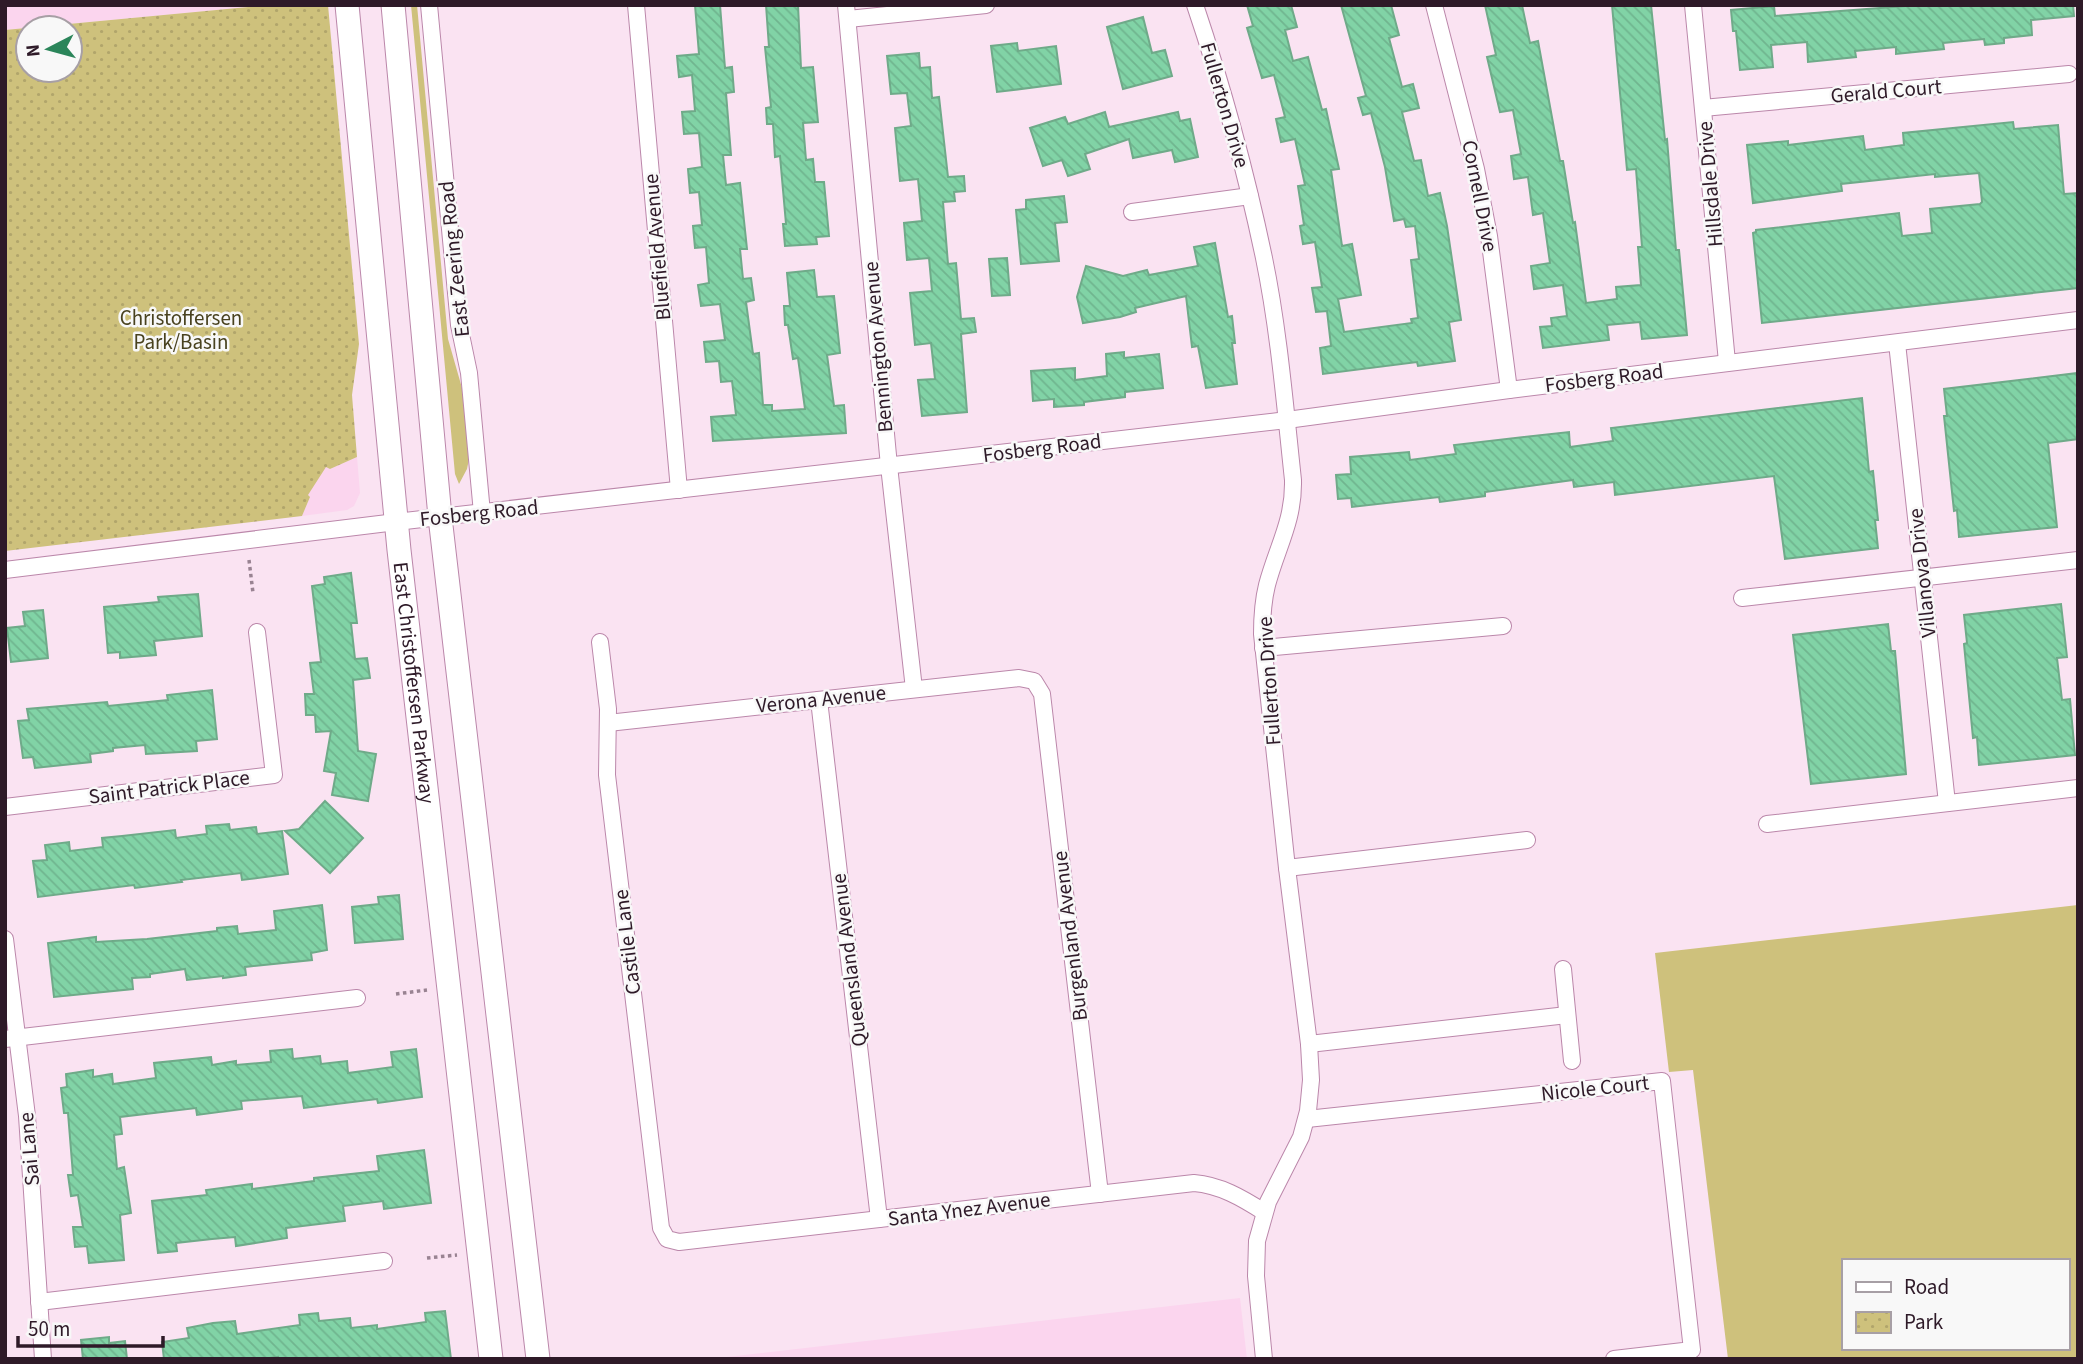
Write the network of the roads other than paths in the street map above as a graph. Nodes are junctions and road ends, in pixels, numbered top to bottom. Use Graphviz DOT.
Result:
graph roads {
  1 [pos="346,5"];
  2 [pos="393,5"];
  3 [pos="429,5"];
  4 [pos="636,5"];
  5 [pos="986,5"];
  6 [pos="1195,5"];
  7 [pos="1434,5"];
  8 [pos="1693,5"];
  9 [pos="847,12"];
  10 [pos="2068,74"];
  11 [pos="1703,108"];
  12 [pos="1250,196"];
  13 [pos="1132,212"];
  14 [pos="2078,320"];
  15 [pos="1897,342"];
  16 [pos="1727,362"];
  17 [pos="1509,390"];
  18 [pos="1287,419"];
  19 [pos="889,467"];
  20 [pos="679,490"];
  21 [pos="482,513"];
  22 [pos="440,517"];
  23 [pos="397,522"];
  24 [pos="2078,560"];
  25 [pos="5,570"];
  26 [pos="1922,578"];
  27 [pos="1742,598"];
  28 [pos="1503,626"];
  29 [pos="257,632"];
  30 [pos="600,642"];
  31 [pos="1263,648"];
  32 [pos="1034,681"];
  33 [pos="915,689"];
  34 [pos="819,700"];
  35 [pos="608,723"];
  36 [pos="2078,788"];
  37 [pos="1947,803"];
  38 [pos="5,807"];
  39 [pos="1767,824"];
  40 [pos="1527,841"];
  41 [pos="1287,868"];
  42 [pos="5,939"];
  43 [pos="1563,969"];
  44 [pos="357,998"];
  45 [pos="1567,1015"];
  46 [pos="12,1038"];
  47 [pos="1309,1044"];
  48 [pos="1572,1061"];
  49 [pos="1307,1119"];
  50 [pos="1100,1194"];
  51 [pos="1264,1212"];
  52 [pos="879,1219"];
  53 [pos="667,1239"];
  54 [pos="384,1261"];
  55 [pos="39,1302"];
  56 [pos="43,1359"];
  57 [pos="491,1359"];
  58 [pos="538,1359"];
  59 [pos="1264,1359"];
  60 [pos="1615,1359"];
  1 -- 23 [label="street, East Christoffersen Parkway"];
  2 -- 22 [label="street, East Christoffersen Parkway"];
  3 -- 21 [label="street, East Zeering Road"];
  4 -- 20 [label="street, Bluefield Avenue"];
  5 -- 9 [label="street"];
  6 -- 12 [label="street, Fullerton Drive"];
  7 -- 17 [label="street, Cornell Drive"];
  8 -- 11 [label="street, Hillsdale Drive"];
  9 -- 19 [label="street, Bennington Avenue"];
  10 -- 11 [label="street, Gerald Court"];
  11 -- 16 [label="street, Hillsdale Drive"];
  12 -- 13 [label="street"];
  12 -- 18 [label="street, Fullerton Drive"];
  14 -- 15 [label="street, Fosberg Road"];
  15 -- 16 [label="street, Fosberg Road"];
  15 -- 26 [label="street, Villanova Drive"];
  16 -- 17 [label="street, Fosberg Road"];
  17 -- 18 [label="street, Fosberg Road"];
  18 -- 19 [label="street, Fosberg Road"];
  18 -- 31 [label="street, Fullerton Drive"];
  19 -- 20 [label="street, Fosberg Road"];
  19 -- 33 [label="street, Bennington Avenue"];
  20 -- 21 [label="street, Fosberg Road"];
  21 -- 22 [label="street, Fosberg Road"];
  22 -- 23 [label="street, Fosberg Road"];
  22 -- 58 [label="street, East Christoffersen Parkway"];
  23 -- 25 [label="street, Fosberg Road"];
  23 -- 57 [label="street, East Christoffersen Parkway"];
  24 -- 26 [label="street"];
  26 -- 27 [label="street"];
  26 -- 37 [label="street, Villanova Drive"];
  28 -- 31 [label="street"];
  29 -- 38 [label="street, Saint Patrick Place"];
  30 -- 35 [label="street, Castile Lane"];
  31 -- 41 [label="street, Fullerton Drive"];
  32 -- 33 [label="street, Verona Avenue"];
  32 -- 50 [label="street, Burgenland Avenue"];
  33 -- 34 [label="street, Verona Avenue"];
  34 -- 35 [label="street, Verona Avenue"];
  34 -- 52 [label="street, Queensland Avenue"];
  35 -- 53 [label="street, Castile Lane"];
  36 -- 37 [label="street"];
  37 -- 39 [label="street"];
  40 -- 41 [label="street"];
  41 -- 47 [label="street, Fullerton Drive"];
  42 -- 46 [label="street, Sai Lane"];
  43 -- 45 [label="street"];
  44 -- 46 [label="street"];
  45 -- 47 [label="street"];
  45 -- 48 [label="street"];
  46 -- 55 [label="street, Sai Lane"];
  47 -- 49 [label="street, Fullerton Drive"];
  49 -- 51 [label="street, Fullerton Drive"];
  49 -- 60 [label="street, Nicole Court"];
  50 -- 51 [label="street, Santa Ynez Avenue"];
  50 -- 52 [label="street, Santa Ynez Avenue"];
  51 -- 59 [label="street, Fullerton Drive"];
  52 -- 53 [label="street, Santa Ynez Avenue"];
  54 -- 55 [label="street"];
  55 -- 56 [label="street, Sai Lane"];
}
